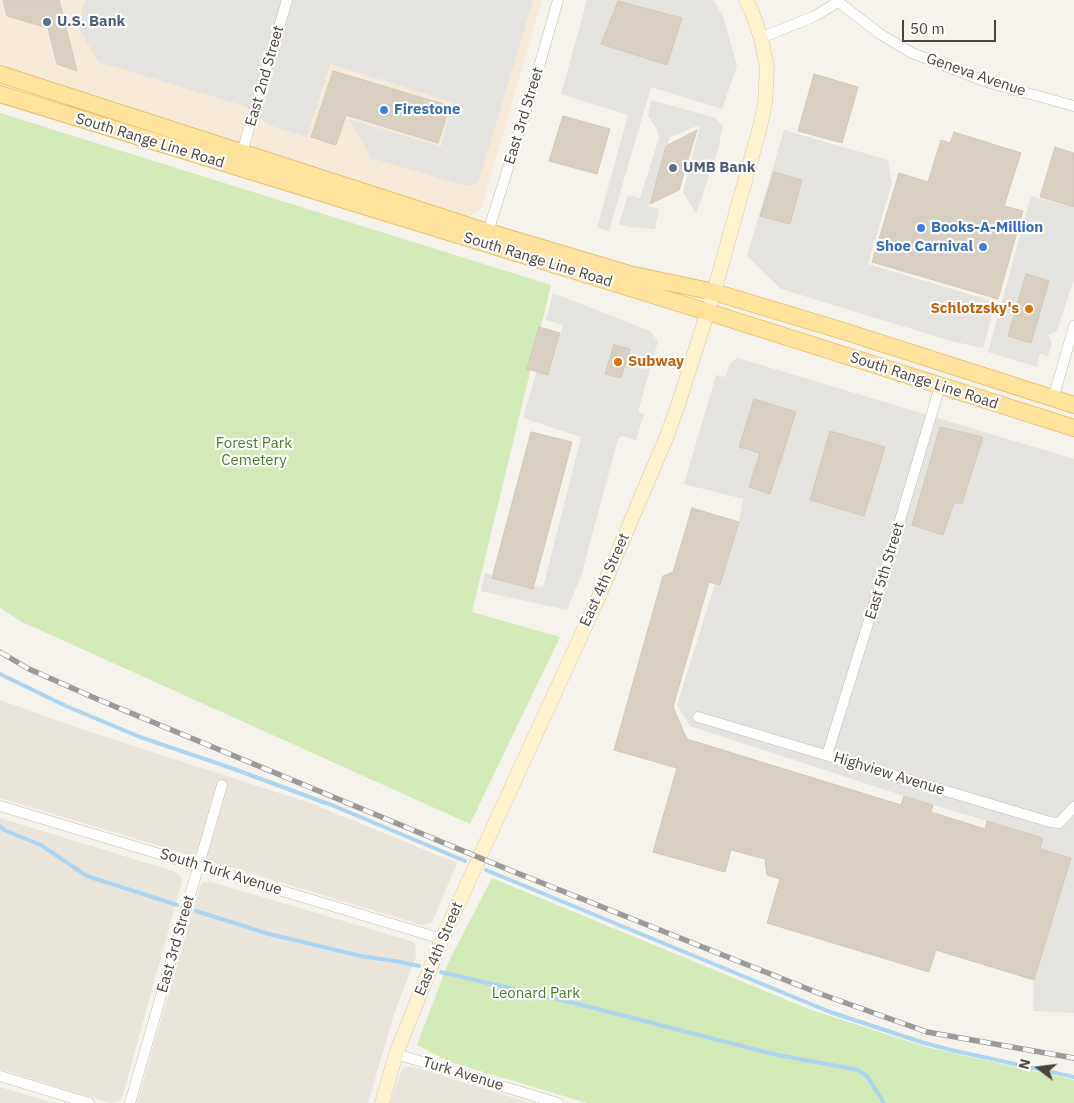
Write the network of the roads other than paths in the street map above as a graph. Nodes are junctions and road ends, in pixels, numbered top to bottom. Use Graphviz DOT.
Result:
graph roads {
  1 [pos="287,0"];
  2 [pos="558,0"];
  3 [pos="746,0"];
  4 [pos="837,1"];
  5 [pos="761,38"];
  6 [pos="0,74"];
  7 [pos="0,94"];
  8 [pos="1074,106"];
  9 [pos="242,152"];
  10 [pos="488,232"];
  11 [pos="714,292"];
  12 [pos="708,312"];
  13 [pos="1074,326"];
  14 [pos="940,386"];
  15 [pos="1053,399"];
  16 [pos="1074,405"];
  17 [pos="1074,428"];
  18 [pos="698,717"];
  19 [pos="827,755"];
  20 [pos="222,785"];
  21 [pos="0,806"];
  22 [pos="1074,807"];
  23 [pos="199,866"];
  24 [pos="442,939"];
  25 [pos="396,1054"];
  26 [pos="0,1076"];
  27 [pos="89,1103"];
  28 [pos="130,1103"];
  29 [pos="382,1103"];
  30 [pos="558,1103"];
  1 -- 9 [label="street, East 2nd Street"];
  2 -- 10 [label="street, East 3rd Street"];
  3 -- 5 [label="street"];
  4 -- 5 [label="street, Geneva Avenue"];
  4 -- 8 [label="street, Geneva Avenue"];
  5 -- 11 [label="street, East 4th Street"];
  6 -- 9 [label="main road, South Range Line Road"];
  7 -- 12 [label="main road, South Range Line Road"];
  9 -- 10 [label="main road, South Range Line Road"];
  10 -- 11 [label="main road, South Range Line Road"];
  11 -- 12 [label="street, East 4th Street"];
  11 -- 15 [label="main road, South Range Line Road"];
  12 -- 14 [label="main road, South Range Line Road"];
  12 -- 24 [label="street, East 4th Street"];
  13 -- 15 [label="street"];
  14 -- 17 [label="main road, South Range Line Road"];
  14 -- 19 [label="street, East 5th Street"];
  15 -- 16 [label="main road, South Range Line Road"];
  18 -- 19 [label="street, Highview Avenue"];
  19 -- 22 [label="street, Highview Avenue"];
  20 -- 23 [label="street, East 3rd Street"];
  21 -- 23 [label="street, South Turk Avenue"];
  23 -- 24 [label="street, South Turk Avenue"];
  23 -- 28 [label="street, East 3rd Street"];
  24 -- 25 [label="street, East 4th Street"];
  25 -- 29 [label="street, East 4th Street"];
  25 -- 30 [label="street, Turk Avenue"];
  26 -- 27 [label="street"];
}
